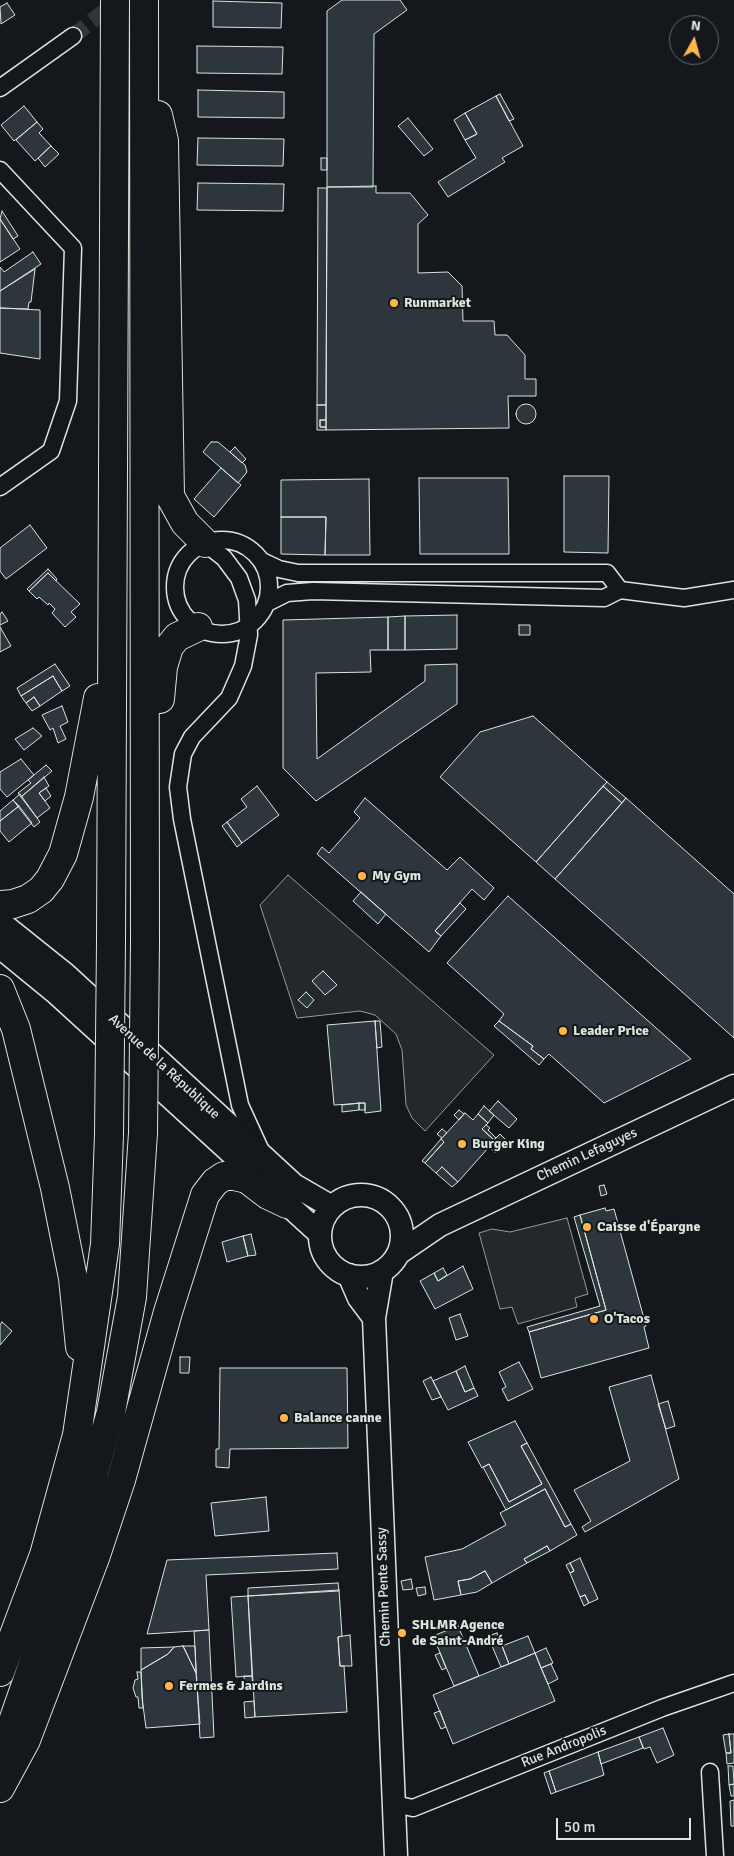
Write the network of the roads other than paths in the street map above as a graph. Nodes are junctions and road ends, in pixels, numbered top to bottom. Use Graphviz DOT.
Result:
graph roads {
  1 [pos="115,0"];
  2 [pos="144,0"];
  3 [pos="73,36"];
  4 [pos="145,47"];
  5 [pos="0,88"];
  6 [pos="0,170"];
  7 [pos="113,470"];
  8 [pos="0,487"];
  9 [pos="205,543"];
  10 [pos="262,561"];
  11 [pos="620,590"];
  12 [pos="734,590"];
  13 [pos="266,603"];
  14 [pos="248,626"];
  15 [pos="198,627"];
  16 [pos="144,862"];
  17 [pos="0,905"];
  18 [pos="0,922"];
  19 [pos="0,947"];
  20 [pos="0,989"];
  21 [pos="734,1086"];
  22 [pos="266,1161"];
  23 [pos="287,1204"];
  24 [pos="332,1207"];
  25 [pos="399,1220"];
  26 [pos="440,1225"];
  27 [pos="320,1234"];
  28 [pos="399,1253"];
  29 [pos="382,1271"];
  30 [pos="349,1275"];
  31 [pos="374,1318"];
  32 [pos="84,1391"];
  33 [pos="0,1672"];
  34 [pos="734,1683"];
  35 [pos="0,1748"];
  36 [pos="710,1772"];
  37 [pos="0,1788"];
  38 [pos="394,1804"];
  39 [pos="396,1856"];
  40 [pos="715,1856"];
  1 -- 7 [label="highway"];
  2 -- 4 [label="highway"];
  3 -- 5 [label="street"];
  4 -- 9 [label="highway"];
  4 -- 16 [label="highway"];
  6 -- 8 [label="street"];
  7 -- 17 [label="highway"];
  7 -- 32 [label="highway, bridge"];
  9 -- 10 [label="street"];
  9 -- 14 [label="street"];
  9 -- 15 [label="street"];
  10 -- 11 [label="street"];
  10 -- 13 [label="street"];
  11 -- 12 [label="street"];
  11 -- 13 [label="street"];
  13 -- 14 [label="street"];
  14 -- 15 [label="street"];
  14 -- 22 [label="street"];
  15 -- 16 [label="highway"];
  16 -- 35 [label="highway, bridge"];
  18 -- 22 [label="main road, Avenue de la République"];
  19 -- 23 [label="main road, Avenue de la République"];
  20 -- 32 [label="highway"];
  21 -- 26 [label="main road, Chemin Lefaguyes"];
  22 -- 24 [label="main road, Avenue de la République"];
  23 -- 27 [label="main road, Avenue de la République"];
  23 -- 37 [label="highway"];
  24 -- 25 [label="main road"];
  24 -- 27 [label="main road"];
  25 -- 26 [label="main road"];
  25 -- 28 [label="main road"];
  26 -- 28 [label="main road, Chemin Lefaguyes"];
  27 -- 30 [label="main road"];
  28 -- 29 [label="main road"];
  29 -- 30 [label="main road"];
  29 -- 31 [label="main road, Chemin Pente Sassy"];
  30 -- 31 [label="main road"];
  31 -- 38 [label="main road, Chemin Pente Sassy"];
  32 -- 33 [label="highway"];
  34 -- 38 [label="street, Rue Andropolis"];
  36 -- 40 [label="street"];
  38 -- 39 [label="main road, Chemin Pente Sassy"];
}
